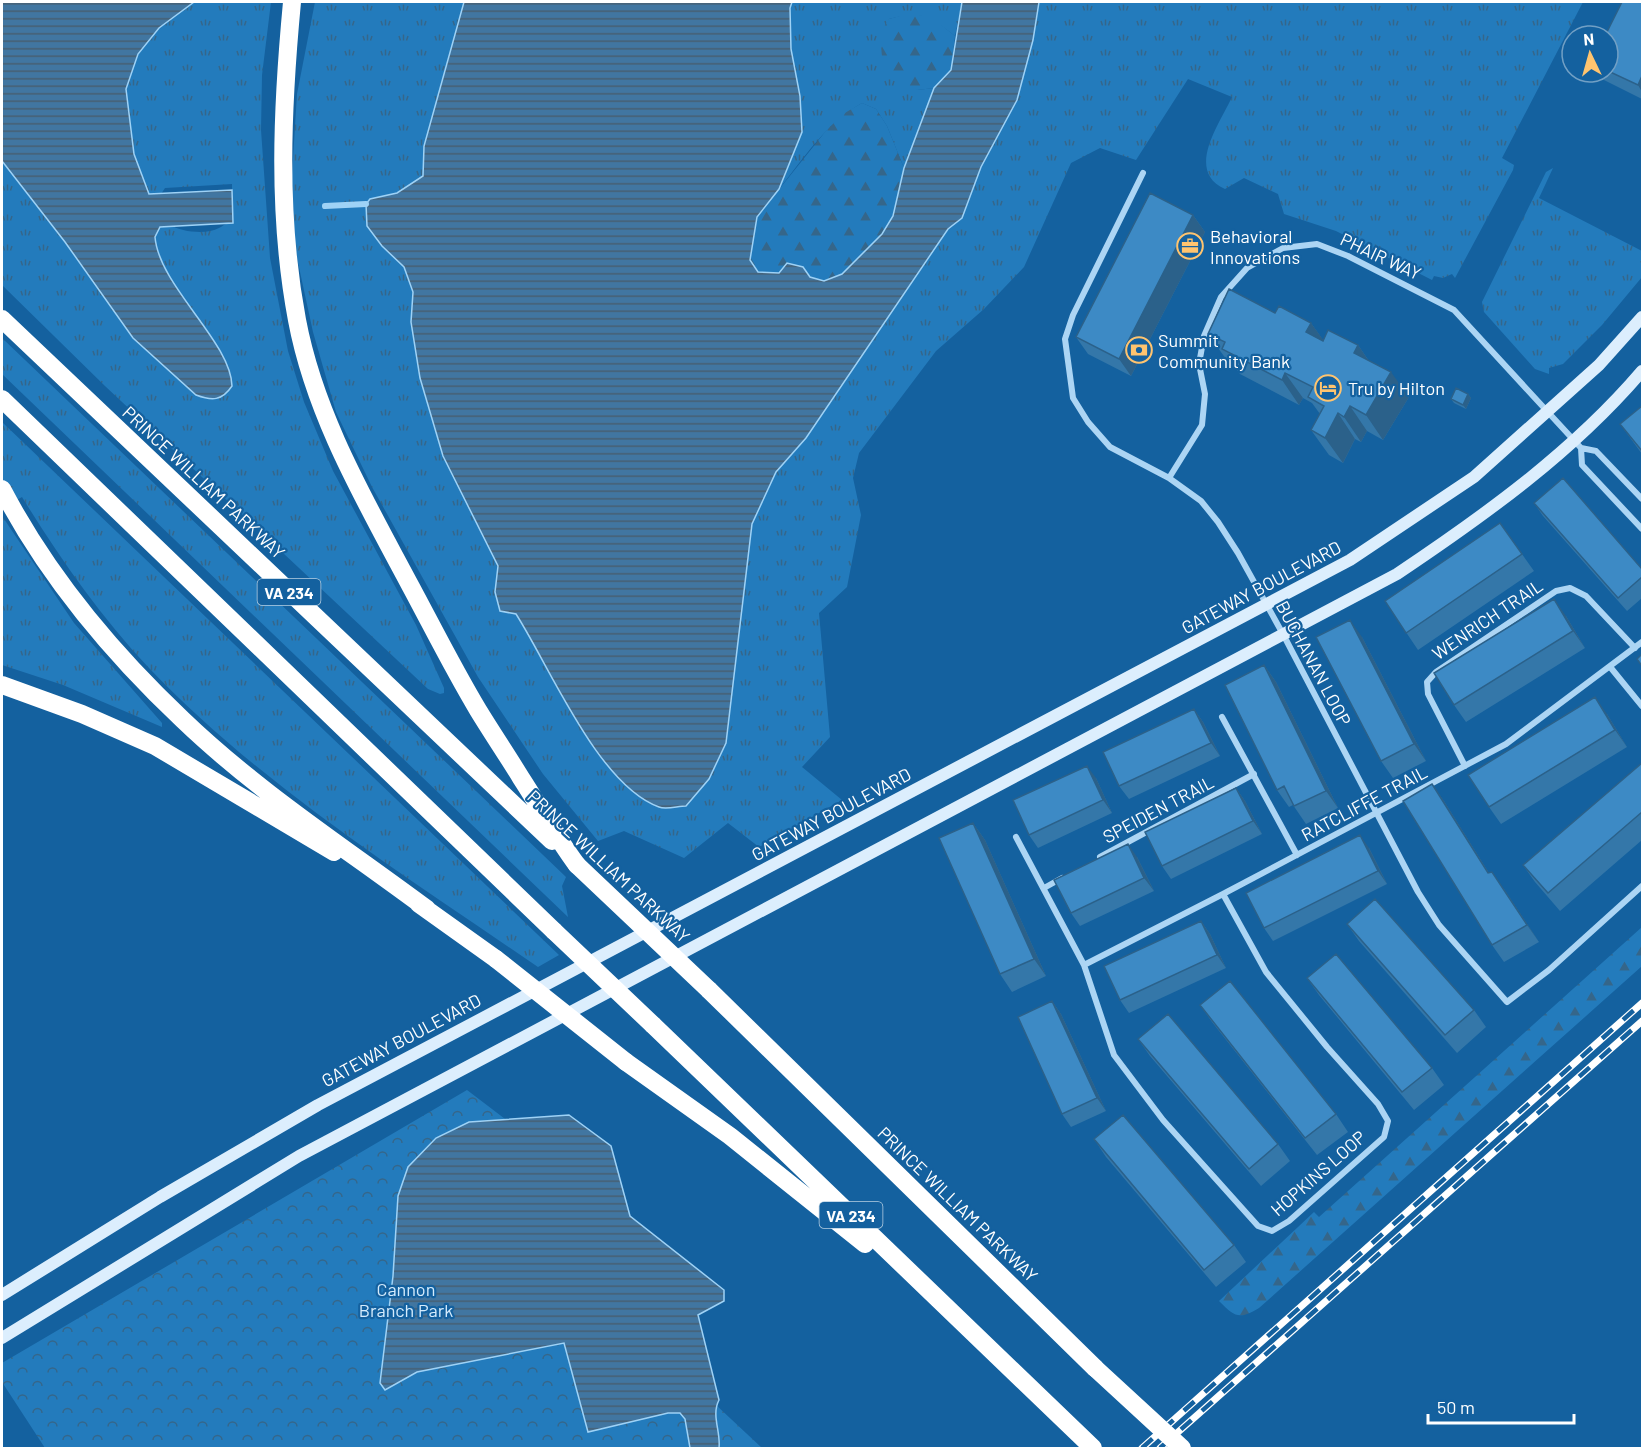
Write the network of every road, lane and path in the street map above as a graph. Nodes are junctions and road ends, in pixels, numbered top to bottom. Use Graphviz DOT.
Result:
graph roads {
  1 [pos="292,2"];
  2 [pos="1143,173"];
  3 [pos="1642,317"];
  4 [pos="2,320"];
  5 [pos="1642,371"];
  6 [pos="2,399"];
  7 [pos="1547,414"];
  8 [pos="1577,444"];
  9 [pos="1169,478"];
  10 [pos="5,496"];
  11 [pos="1642,499"];
  12 [pos="1642,529"];
  13 [pos="1265,604"];
  14 [pos="1284,636"];
  15 [pos="1642,642"];
  16 [pos="1635,648"];
  17 [pos="1611,668"];
  18 [pos="2,685"];
  19 [pos="1642,706"];
  20 [pos="1222,717"];
  21 [pos="1465,766"];
  22 [pos="1254,774"];
  23 [pos="1378,812"];
  24 [pos="1016,837"];
  25 [pos="1297,855"];
  26 [pos="1097,859"];
  27 [pos="577,865"];
  28 [pos="1065,876"];
  29 [pos="1642,886"];
  30 [pos="1044,888"];
  31 [pos="1224,894"];
  32 [pos="427,909"];
  33 [pos="1084,964"];
  34 [pos="2,1295"];
  35 [pos="951,1312"];
  36 [pos="2,1338"];
  37 [pos="1093,1449"];
  38 [pos="1182,1449"];
  1 -- 27 [label="highway"];
  2 -- 9 [label="street, BUCHANAN LOOP"];
  3 -- 7 [label="street, GATEWAY BOULEVARD"];
  4 -- 27 [label="highway, PRINCE WILLIAM PARKWAY / VA 234"];
  5 -- 8 [label="street"];
  6 -- 35 [label="highway, VA 234, bridge"];
  7 -- 8 [label="street"];
  7 -- 9 [label="street, PHAIR WAY"];
  7 -- 13 [label="street, GATEWAY BOULEVARD"];
  8 -- 11 [label="street"];
  8 -- 12 [label="street"];
  8 -- 14 [label="street"];
  9 -- 13 [label="street, BUCHANAN LOOP"];
  10 -- 32 [label="highway"];
  13 -- 14 [label="street, BUCHANAN LOOP"];
  13 -- 34 [label="street, GATEWAY BOULEVARD"];
  14 -- 23 [label="street, BUCHANAN LOOP"];
  14 -- 36 [label="street"];
  15 -- 16 [label="street, RATCLIFFE TRAIL"];
  16 -- 17 [label="street, RATCLIFFE TRAIL"];
  16 -- 21 [label="street, WENRICH TRAIL"];
  17 -- 19 [label="street"];
  17 -- 21 [label="street, RATCLIFFE TRAIL"];
  18 -- 32 [label="highway"];
  20 -- 22 [label="street"];
  21 -- 23 [label="street, RATCLIFFE TRAIL"];
  22 -- 25 [label="street"];
  22 -- 26 [label="street, SPEIDEN TRAIL"];
  23 -- 25 [label="street, RATCLIFFE TRAIL"];
  23 -- 29 [label="street, BUCHANAN LOOP"];
  24 -- 30 [label="street"];
  25 -- 31 [label="street, RATCLIFFE TRAIL"];
  27 -- 38 [label="highway, PRINCE WILLIAM PARKWAY / VA 234, bridge"];
  28 -- 30 [label="street"];
  30 -- 33 [label="street"];
  31 -- 33 [label="street, RATCLIFFE TRAIL"];
  31 -- 33 [label="street, HOPKINS LOOP"];
  32 -- 35 [label="highway, bridge"];
  35 -- 37 [label="highway, VA 234"];
}
